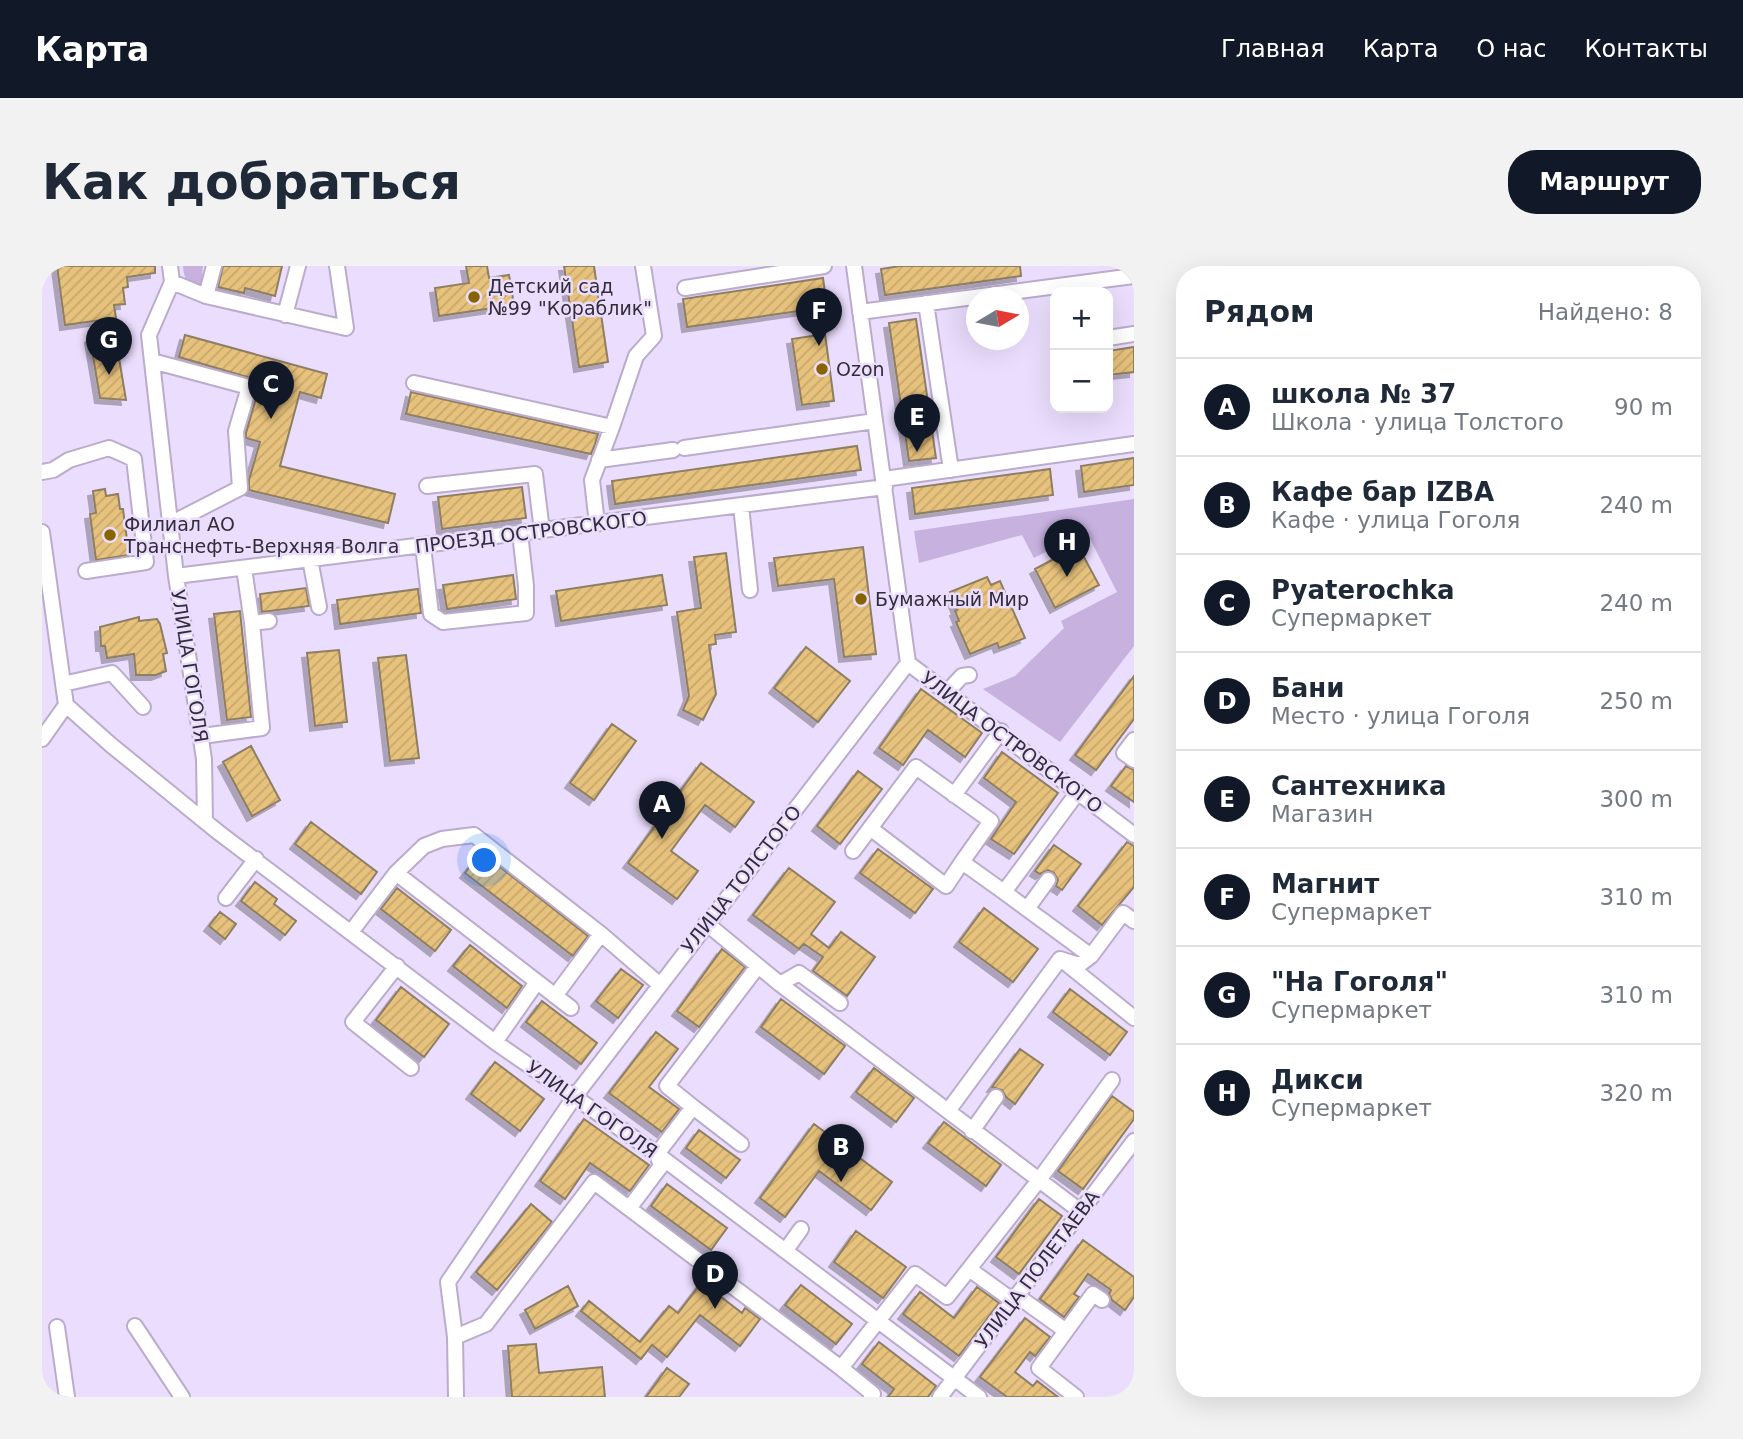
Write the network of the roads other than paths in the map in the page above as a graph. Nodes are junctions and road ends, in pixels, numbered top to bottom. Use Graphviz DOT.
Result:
graph roads {
  1 [pos="170,266"];
  2 [pos="214,266"];
  3 [pos="298,266"];
  4 [pos="337,266"];
  5 [pos="643,266"];
  6 [pos="824,266"];
  7 [pos="853,266"];
  8 [pos="1134,276"];
  9 [pos="172,282"];
  10 [pos="685,288"];
  11 [pos="206,296"];
  12 [pos="926,303"];
  13 [pos="860,312"];
  14 [pos="285,315"];
  15 [pos="1134,334"];
  16 [pos="1113,337"];
  17 [pos="152,361"];
  18 [pos="414,383"];
  19 [pos="875,421"];
  20 [pos="612,427"];
  21 [pos="1134,444"];
  22 [pos="599,460"];
  23 [pos="951,470"];
  24 [pos="42,472"];
  25 [pos="884,483"];
  26 [pos="427,486"];
  27 [pos="741,506"];
  28 [pos="170,524"];
  29 [pos="597,524"];
  30 [pos="542,531"];
  31 [pos="42,532"];
  32 [pos="520,533"];
  33 [pos="423,546"];
  34 [pos="310,559"];
  35 [pos="44,562"];
  36 [pos="244,568"];
  37 [pos="86,571"];
  38 [pos="176,576"];
  39 [pos="750,590"];
  40 [pos="46,597"];
  41 [pos="319,607"];
  42 [pos="269,621"];
  43 [pos="252,623"];
  44 [pos="908,663"];
  45 [pos="969,675"];
  46 [pos="64,684"];
  47 [pos="947,692"];
  48 [pos="66,705"];
  49 [pos="143,707"];
  50 [pos="1001,731"];
  51 [pos="202,736"];
  52 [pos="42,739"];
  53 [pos="1134,740"];
  54 [pos="1134,760"];
  55 [pos="1078,792"];
  56 [pos="954,795"];
  57 [pos="205,821"];
  58 [pos="870,828"];
  59 [pos="1134,835"];
  60 [pos="853,851"];
  61 [pos="256,859"];
  62 [pos="962,862"];
  63 [pos="396,873"];
  64 [pos="1048,880"];
  65 [pos="1004,892"];
  66 [pos="226,898"];
  67 [pos="1027,909"];
  68 [pos="1134,921"];
  69 [pos="706,923"];
  70 [pos="351,932"];
  71 [pos="601,934"];
  72 [pos="1091,956"];
  73 [pos="1060,959"];
  74 [pos="397,966"];
  75 [pos="758,966"];
  76 [pos="537,982"];
  77 [pos="659,984"];
  78 [pos="780,984"];
  79 [pos="555,996"];
  80 [pos="840,1003"];
  81 [pos="571,1009"];
  82 [pos="1134,1018"];
  83 [pos="495,1042"];
  84 [pos="411,1068"];
  85 [pos="1112,1080"];
  86 [pos="575,1096"];
  87 [pos="996,1097"];
  88 [pos="694,1107"];
  89 [pos="948,1111"];
  90 [pos="972,1131"];
  91 [pos="1134,1141"];
  92 [pos="741,1144"];
  93 [pos="657,1154"];
  94 [pos="1039,1180"];
  95 [pos="630,1207"];
  96 [pos="1080,1211"];
  97 [pos="801,1229"];
  98 [pos="786,1250"];
  99 [pos="969,1269"];
  100 [pos="1014,1297"];
  101 [pos="1102,1300"];
  102 [pos="880,1320"];
  103 [pos="135,1326"];
  104 [pos="57,1327"];
  105 [pos="1066,1331"];
  106 [pos="455,1337"];
  107 [pos="841,1368"];
  108 [pos="955,1378"];
  109 [pos="67,1397"];
  110 [pos="182,1397"];
  111 [pos="456,1397"];
  112 [pos="871,1397"];
  113 [pos="940,1397"];
  114 [pos="979,1397"];
  115 [pos="1076,1397"];
  1 -- 9 [label="street"];
  2 -- 11 [label="street"];
  3 -- 14 [label="street"];
  4 -- 14 [label="street"];
  5 -- 20 [label="street"];
  6 -- 10 [label="street"];
  7 -- 13 [label="street, УЛИЦА ОСТРОВСКОГО"];
  8 -- 12 [label="street"];
  9 -- 11 [label="street"];
  9 -- 17 [label="street, УЛИЦА ГОГОЛЯ"];
  11 -- 14 [label="street"];
  12 -- 13 [label="street"];
  12 -- 23 [label="street"];
  13 -- 19 [label="street, УЛИЦА ОСТРОВСКОГО"];
  15 -- 16 [label="street"];
  17 -- 28 [label="street, УЛИЦА ГОГОЛЯ"];
  17 -- 28 [label="street"];
  18 -- 20 [label="street"];
  19 -- 22 [label="street"];
  19 -- 25 [label="street, УЛИЦА ОСТРОВСКОГО"];
  20 -- 22 [label="street"];
  21 -- 23 [label="street, ПРОЕЗД ОСТРОВСКОГО"];
  22 -- 29 [label="street"];
  23 -- 25 [label="street, ПРОЕЗД ОСТРОВСКОГО"];
  24 -- 37 [label="street"];
  25 -- 27 [label="street, ПРОЕЗД ОСТРОВСКОГО"];
  25 -- 44 [label="street, УЛИЦА ОСТРОВСКОГО"];
  26 -- 30 [label="street"];
  27 -- 29 [label="street, ПРОЕЗД ОСТРОВСКОГО"];
  27 -- 39 [label="street"];
  28 -- 38 [label="street, УЛИЦА ГОГОЛЯ"];
  29 -- 30 [label="street, ПРОЕЗД ОСТРОВСКОГО"];
  30 -- 32 [label="street, ПРОЕЗД ОСТРОВСКОГО"];
  31 -- 35 [label="street"];
  32 -- 33 [label="street, ПРОЕЗД ОСТРОВСКОГО"];
  32 -- 33 [label="street"];
  33 -- 34 [label="street, ПРОЕЗД ОСТРОВСКОГО"];
  34 -- 36 [label="street, ПРОЕЗД ОСТРОВСКОГО"];
  34 -- 41 [label="street"];
  35 -- 40 [label="street"];
  36 -- 38 [label="street, ПРОЕЗД ОСТРОВСКОГО"];
  36 -- 43 [label="street"];
  38 -- 51 [label="street, УЛИЦА ГОГОЛЯ"];
  40 -- 46 [label="street"];
  42 -- 43 [label="street"];
  43 -- 51 [label="street"];
  44 -- 47 [label="street, УЛИЦА ОСТРОВСКОГО"];
  44 -- 69 [label="street, УЛИЦА ТОЛСТОГО"];
  45 -- 47 [label="street"];
  46 -- 48 [label="street"];
  46 -- 49 [label="street"];
  47 -- 50 [label="street, УЛИЦА ОСТРОВСКОГО"];
  48 -- 52 [label="street"];
  48 -- 57 [label="street, УЛИЦА ГОГОЛЯ"];
  50 -- 55 [label="street, УЛИЦА ОСТРОВСКОГО"];
  50 -- 56 [label="street"];
  51 -- 57 [label="street, УЛИЦА ГОГОЛЯ"];
  53 -- 54 [label="street"];
  55 -- 59 [label="street, УЛИЦА ОСТРОВСКОГО"];
  55 -- 65 [label="street"];
  56 -- 58 [label="street"];
  56 -- 62 [label="street"];
  57 -- 61 [label="street, УЛИЦА ГОГОЛЯ"];
  58 -- 60 [label="street"];
  58 -- 62 [label="street"];
  61 -- 66 [label="street"];
  61 -- 70 [label="street, УЛИЦА ГОГОЛЯ"];
  62 -- 65 [label="street"];
  63 -- 70 [label="street"];
  63 -- 71 [label="street"];
  63 -- 76 [label="street"];
  64 -- 67 [label="street"];
  65 -- 67 [label="street"];
  67 -- 72 [label="street"];
  68 -- 72 [label="street"];
  69 -- 75 [label="street"];
  69 -- 77 [label="street, УЛИЦА ТОЛСТОГО"];
  70 -- 74 [label="street, УЛИЦА ГОГОЛЯ"];
  71 -- 77 [label="street"];
  71 -- 79 [label="street"];
  72 -- 73 [label="street"];
  73 -- 82 [label="street"];
  73 -- 89 [label="street"];
  74 -- 83 [label="street, УЛИЦА ГОГОЛЯ"];
  74 -- 84 [label="street"];
  75 -- 78 [label="street"];
  75 -- 88 [label="street"];
  76 -- 79 [label="street"];
  76 -- 83 [label="street"];
  77 -- 86 [label="street, УЛИЦА ТОЛСТОГО"];
  78 -- 80 [label="street"];
  78 -- 89 [label="street"];
  79 -- 81 [label="street"];
  83 -- 86 [label="street, УЛИЦА ГОГОЛЯ"];
  85 -- 94 [label="street"];
  86 -- 93 [label="street, УЛИЦА ГОГОЛЯ"];
  86 -- 106 [label="street, УЛИЦА ТОЛСТОГО"];
  87 -- 90 [label="street"];
  88 -- 92 [label="street"];
  88 -- 93 [label="street"];
  89 -- 90 [label="street"];
  90 -- 94 [label="street"];
  91 -- 96 [label="street, УЛИЦА ПОЛЕТАЕВА"];
  93 -- 95 [label="street"];
  93 -- 98 [label="street, УЛИЦА ГОГОЛЯ"];
  94 -- 96 [label="street"];
  94 -- 99 [label="street"];
  95 -- 106 [label="street"];
  95 -- 107 [label="street"];
  96 -- 100 [label="street, УЛИЦА ПОЛЕТАЕВА"];
  97 -- 98 [label="street"];
  98 -- 102 [label="street, УЛИЦА ГОГОЛЯ"];
  99 -- 100 [label="street"];
  99 -- 102 [label="street"];
  100 -- 105 [label="street"];
  100 -- 108 [label="street, УЛИЦА ПОЛЕТАЕВА"];
  101 -- 105 [label="street"];
  102 -- 107 [label="street"];
  102 -- 108 [label="street, УЛИЦА ГОГОЛЯ"];
  103 -- 110 [label="street"];
  104 -- 109 [label="street"];
  105 -- 115 [label="street"];
  106 -- 111 [label="street, УЛИЦА ТОЛСТОГО"];
  107 -- 112 [label="street"];
  108 -- 113 [label="street, УЛИЦА ПОЛЕТАЕВА"];
  108 -- 114 [label="street, УЛИЦА ГОГОЛЯ"];
}
